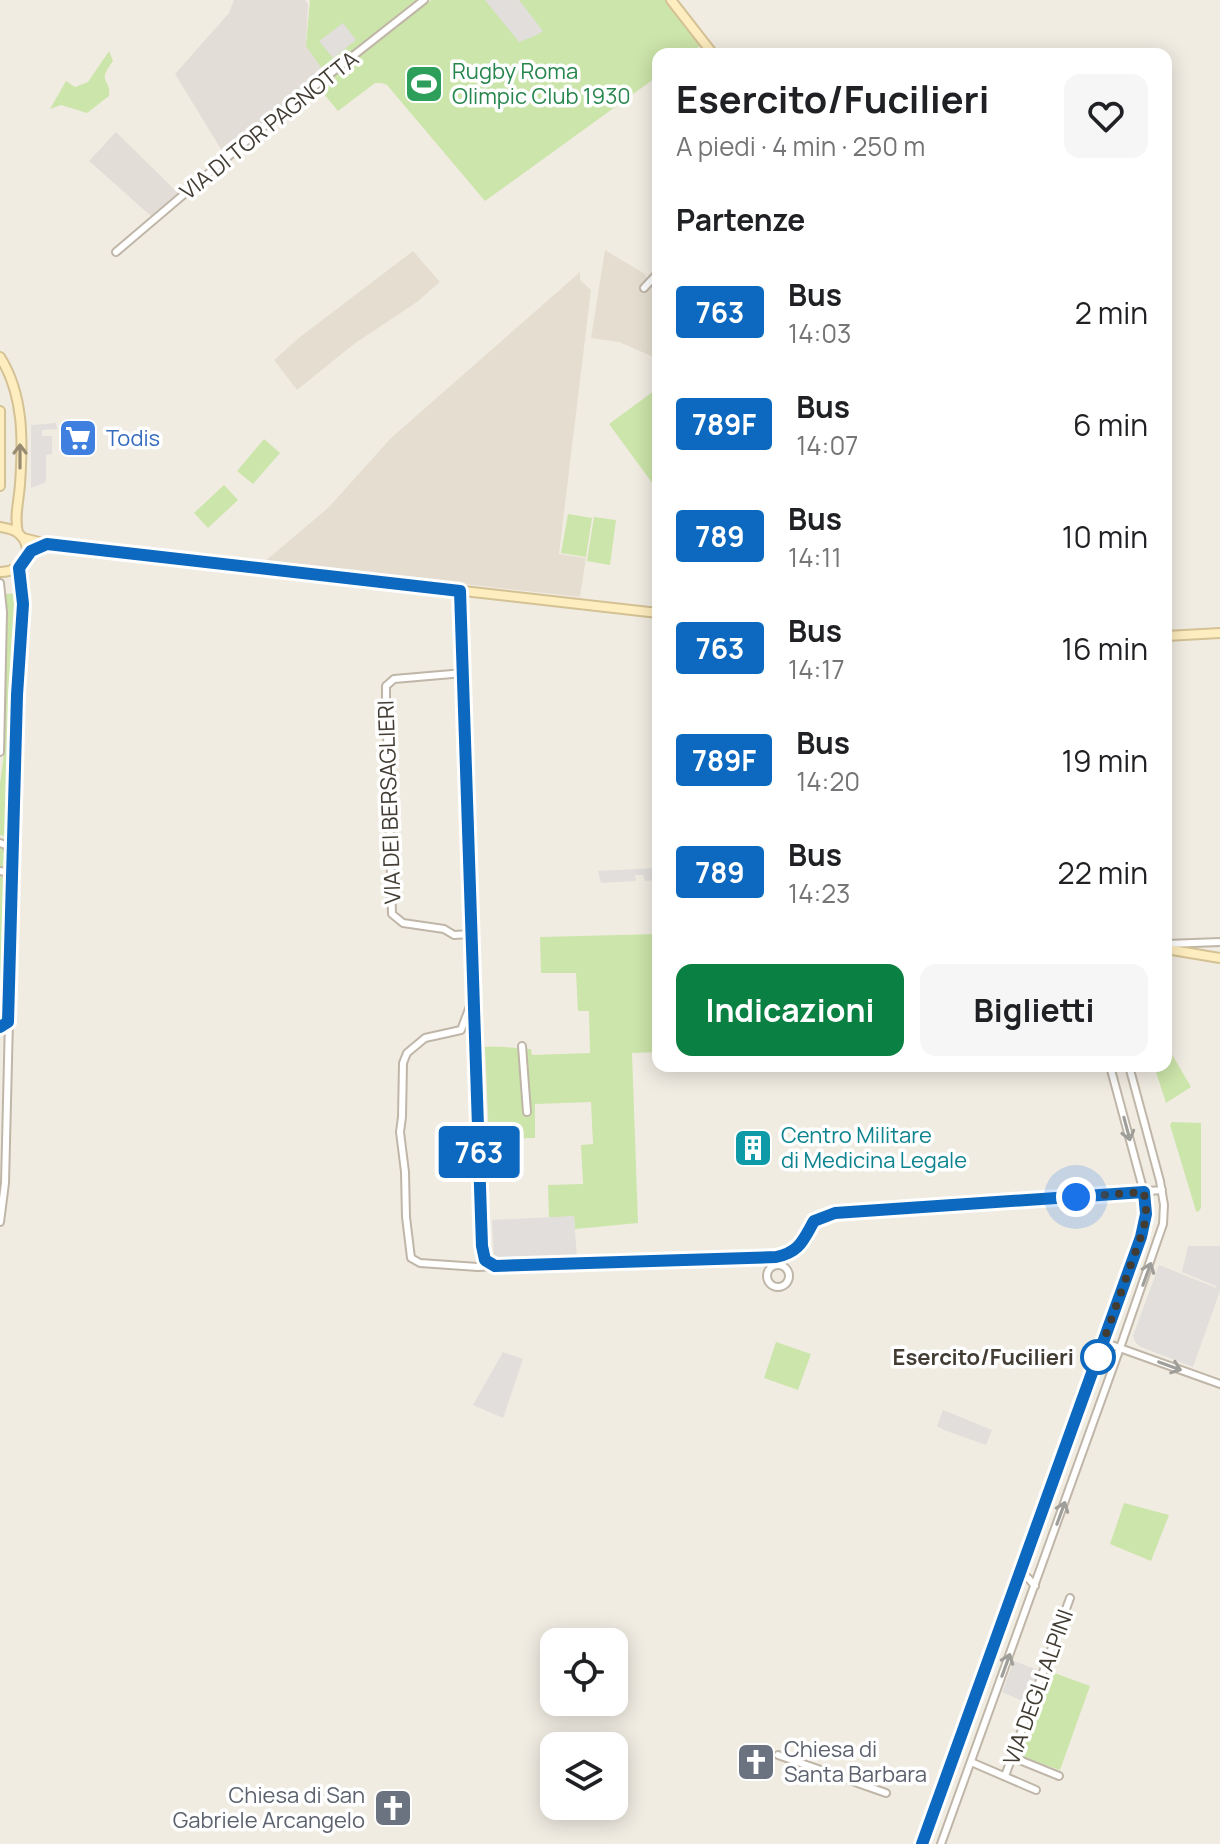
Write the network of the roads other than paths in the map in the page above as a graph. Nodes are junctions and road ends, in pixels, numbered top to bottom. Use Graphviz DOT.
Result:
graph roads {
  1 [pos="424,0"];
  2 [pos="671,0"];
  3 [pos="708,48"];
  4 [pos="116,252"];
  5 [pos="652,279"];
  6 [pos="644,288"];
  7 [pos="0,357"];
  8 [pos="0,411"];
  9 [pos="0,428"];
  10 [pos="0,454"];
  11 [pos="0,477"];
  12 [pos="0,486"];
  13 [pos="0,527"];
  14 [pos="20,536"];
  15 [pos="47,544"];
  16 [pos="26,556"];
  17 [pos="19,568"];
  18 [pos="0,572"];
  19 [pos="0,583"];
  20 [pos="460,591"];
  21 [pos="652,612"];
  22 [pos="1220,633"];
  23 [pos="1172,636"];
  24 [pos="464,673"];
  25 [pos="0,752"];
  26 [pos="0,843"];
  27 [pos="6,872"];
  28 [pos="472,934"];
  29 [pos="1220,942"];
  30 [pos="1172,946"];
  31 [pos="1172,948"];
  32 [pos="1220,958"];
  33 [pos="474,997"];
  34 [pos="8,1022"];
  35 [pos="0,1027"];
  36 [pos="522,1046"];
  37 [pos="1112,1072"];
  38 [pos="1131,1072"];
  39 [pos="527,1112"];
  40 [pos="1162,1190"];
  41 [pos="1144,1192"];
  42 [pos="0,1222"];
  43 [pos="495,1266"];
  44 [pos="1103,1342"];
  45 [pos="1120,1348"];
  46 [pos="1220,1384"];
  47 [pos="1086,1388"];
  48 [pos="1103,1394"];
  49 [pos="1019,1574"];
  50 [pos="1035,1586"];
  51 [pos="1070,1598"];
  52 [pos="974,1700"];
  53 [pos="991,1707"];
  54 [pos="778,1755"];
  55 [pos="1012,1757"];
  56 [pos="971,1762"];
  57 [pos="1005,1776"];
  58 [pos="1059,1776"];
  59 [pos="1036,1790"];
  60 [pos="886,1793"];
  61 [pos="933,1815"];
  62 [pos="949,1821"];
  63 [pos="923,1844"];
  64 [pos="941,1844"];
  1 -- 4 [label="street, VIA DI TOR PAGNOTTA"];
  2 -- 3 [label="street"];
  5 -- 6 [label="street"];
  14 -- 7 [label="street, one-way"];
  8 -- 9 [label="street"];
  9 -- 10 [label="street"];
  10 -- 11 [label="street"];
  11 -- 12 [label="street"];
  13 -- 14 [label="street"];
  14 -- 15 [label="street"];
  14 -- 16 [label="street"];
  15 -- 16 [label="street"];
  15 -- 20 [label="street"];
  16 -- 17 [label="street"];
  17 -- 18 [label="street"];
  17 -- 27 [label="street"];
  19 -- 25 [label="street"];
  20 -- 21 [label="street"];
  20 -- 24 [label="street"];
  22 -- 23 [label="street"];
  24 -- 28 [label="street"];
  24 -- 28 [label="street, VIA DEI BERSAGLIERI"];
  26 -- 27 [label="street"];
  27 -- 34 [label="street"];
  28 -- 33 [label="street"];
  29 -- 30 [label="street"];
  31 -- 32 [label="street"];
  33 -- 43 [label="street"];
  33 -- 43 [label="street"];
  34 -- 35 [label="street"];
  34 -- 42 [label="street"];
  36 -- 39 [label="street"];
  37 -- 41 [label="street, one-way"];
  38 -- 40 [label="street"];
  40 -- 41 [label="street"];
  45 -- 40 [label="street, one-way"];
  41 -- 43 [label="street"];
  41 -- 44 [label="street"];
  44 -- 45 [label="street"];
  44 -- 47 [label="street"];
  45 -- 46 [label="street, one-way"];
  45 -- 48 [label="street"];
  47 -- 48 [label="street"];
  47 -- 49 [label="street"];
  50 -- 48 [label="street, one-way"];
  49 -- 50 [label="street"];
  49 -- 52 [label="street"];
  53 -- 50 [label="street, one-way"];
  51 -- 55 [label="street, VIA DEGLI ALPINI"];
  52 -- 53 [label="street"];
  52 -- 61 [label="street"];
  53 -- 56 [label="street"];
  54 -- 60 [label="street"];
  55 -- 57 [label="street, VIA DEGLI ALPINI"];
  55 -- 58 [label="street"];
  56 -- 57 [label="street"];
  56 -- 62 [label="street"];
  57 -- 59 [label="street"];
  61 -- 62 [label="street"];
  61 -- 63 [label="street"];
  62 -- 64 [label="street"];
}
